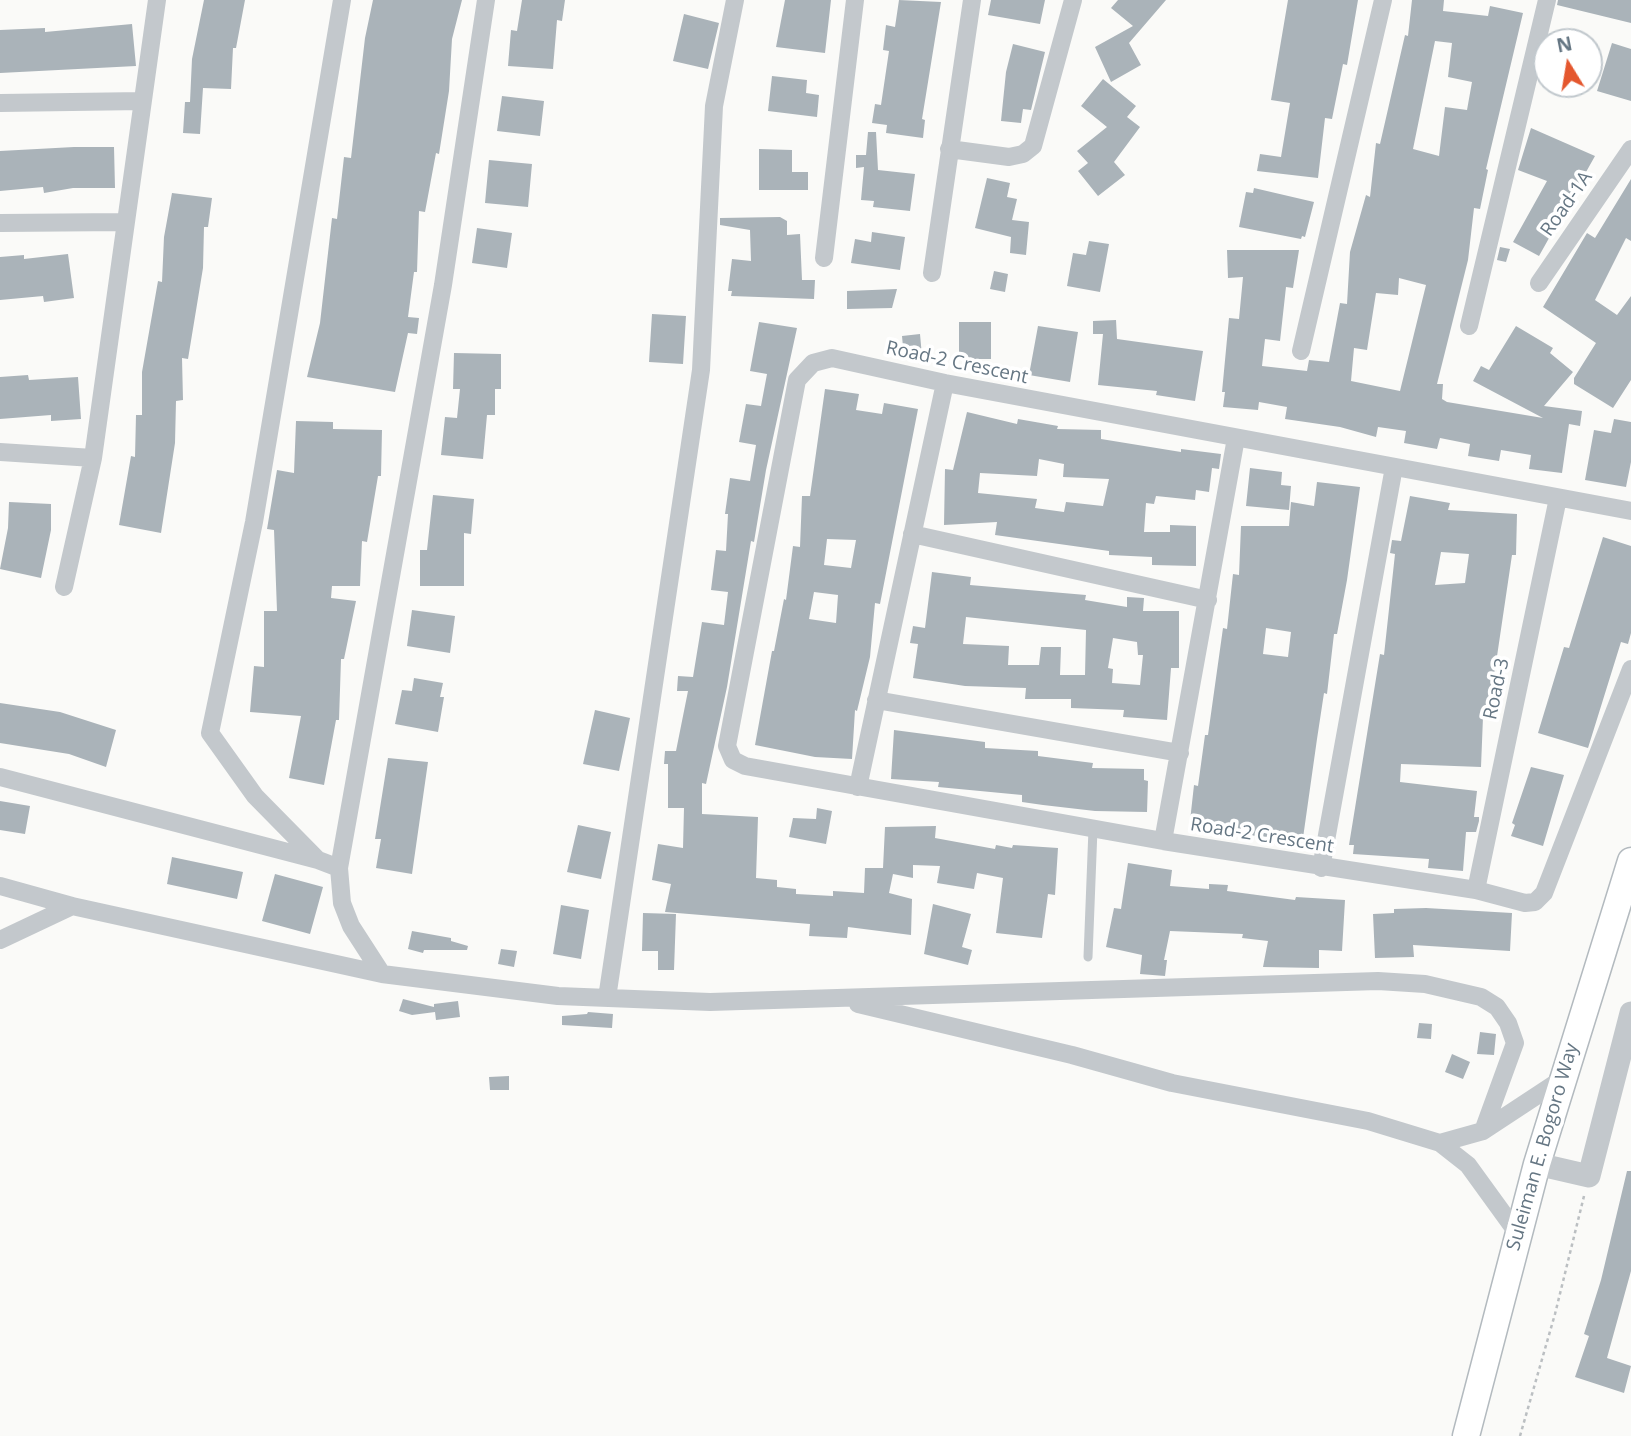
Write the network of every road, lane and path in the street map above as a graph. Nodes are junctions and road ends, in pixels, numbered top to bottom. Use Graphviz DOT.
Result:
graph roads {
  1 [pos="157,0"];
  2 [pos="342,0"];
  3 [pos="486,0"];
  4 [pos="735,0"];
  5 [pos="855,0"];
  6 [pos="972,0"];
  7 [pos="1073,0"];
  8 [pos="1383,0"];
  9 [pos="1547,0"];
  10 [pos="143,101"];
  11 [pos="0,103"];
  12 [pos="949,149"];
  13 [pos="1631,149"];
  14 [pos="125,222"];
  15 [pos="0,223"];
  16 [pos="824,258"];
  17 [pos="932,272"];
  18 [pos="1539,283"];
  19 [pos="1469,326"];
  20 [pos="1301,351"];
  21 [pos="946,383"];
  22 [pos="1236,438"];
  23 [pos="0,453"];
  24 [pos="93,458"];
  25 [pos="1394,467"];
  26 [pos="1558,498"];
  27 [pos="1631,511"];
  28 [pos="912,534"];
  29 [pos="64,587"];
  30 [pos="1209,600"];
  31 [pos="1631,669"];
  32 [pos="876,700"];
  33 [pos="1180,753"];
  34 [pos="0,777"];
  35 [pos="858,787"];
  36 [pos="1093,829"];
  37 [pos="1163,841"];
  38 [pos="318,860"];
  39 [pos="1631,861"];
  40 [pos="339,868"];
  41 [pos="1321,868"];
  42 [pos="0,886"];
  43 [pos="1476,890"];
  44 [pos="72,906"];
  45 [pos="0,940"];
  46 [pos="1088,957"];
  47 [pos="382,974"];
  48 [pos="607,998"];
  49 [pos="831,998"];
  50 [pos="1631,1013"];
  51 [pos="1562,1079"];
  52 [pos="1483,1131"];
  53 [pos="1440,1143"];
  54 [pos="1537,1164"];
  55 [pos="1589,1176"];
  56 [pos="1518,1234"];
  57 [pos="1466,1436"];
  58 [pos="1520,1436"];
  1 -- 10 [label="street"];
  2 -- 38 [label="street"];
  3 -- 40 [label="street"];
  4 -- 48 [label="street"];
  5 -- 16 [label="street"];
  6 -- 12 [label="street"];
  7 -- 12 [label="street"];
  8 -- 20 [label="street"];
  9 -- 19 [label="street"];
  10 -- 11 [label="street"];
  10 -- 14 [label="street"];
  12 -- 17 [label="street"];
  13 -- 18 [label="street, Road-1A"];
  14 -- 15 [label="street"];
  14 -- 24 [label="street"];
  21 -- 22 [label="street, Road-2 Crescent"];
  21 -- 28 [label="street"];
  21 -- 35 [label="street, Road-2 Crescent"];
  22 -- 25 [label="street, Road-2 Crescent"];
  22 -- 30 [label="street"];
  23 -- 24 [label="street"];
  24 -- 29 [label="street"];
  25 -- 26 [label="street, Road-2 Crescent"];
  25 -- 41 [label="street"];
  26 -- 27 [label="street, Road-2 Crescent"];
  26 -- 43 [label="street, Road-3"];
  28 -- 30 [label="street"];
  28 -- 32 [label="street"];
  30 -- 33 [label="street"];
  31 -- 43 [label="street, Road-2 Crescent"];
  32 -- 33 [label="street"];
  32 -- 35 [label="street"];
  33 -- 37 [label="street"];
  34 -- 38 [label="street"];
  35 -- 36 [label="street, Road-2 Crescent"];
  36 -- 37 [label="street, Road-2 Crescent"];
  36 -- 46 [label="lane"];
  37 -- 41 [label="street, Road-2 Crescent"];
  38 -- 40 [label="street"];
  39 -- 51 [label="main road, Suleiman E. Bogoro Way"];
  40 -- 47 [label="street"];
  41 -- 43 [label="street, Road-2 Crescent"];
  42 -- 44 [label="street"];
  44 -- 45 [label="street"];
  44 -- 47 [label="street"];
  47 -- 48 [label="street"];
  48 -- 49 [label="street"];
  49 -- 52 [label="street"];
  49 -- 53 [label="street"];
  50 -- 55 [label="street"];
  51 -- 52 [label="street"];
  51 -- 54 [label="main road, Suleiman E. Bogoro Way"];
  52 -- 53 [label="street"];
  53 -- 56 [label="street"];
  54 -- 55 [label="street"];
  54 -- 56 [label="main road, Suleiman E. Bogoro Way"];
  55 -- 58 [label="path"];
  56 -- 57 [label="main road, Suleiman E. Bogoro Way"];
}
